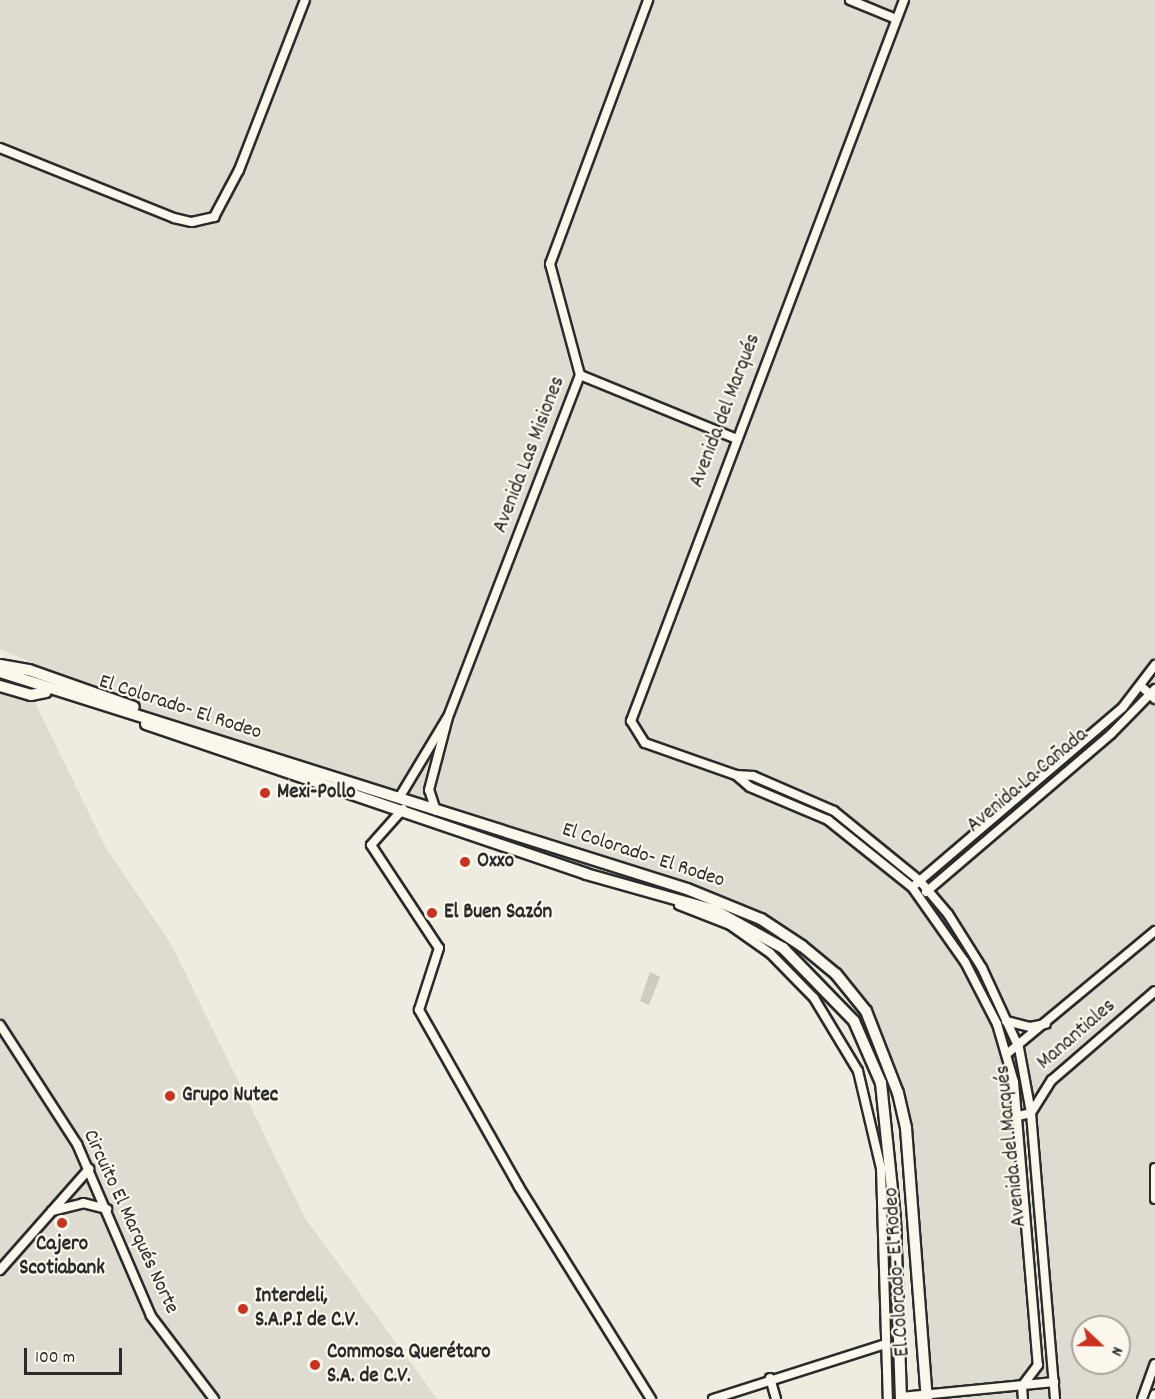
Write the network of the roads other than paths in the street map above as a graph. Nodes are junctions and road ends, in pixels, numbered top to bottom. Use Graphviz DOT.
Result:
graph roads {
  1 [pos="305,0"];
  2 [pos="648,0"];
  3 [pos="850,0"];
  4 [pos="903,0"];
  5 [pos="896,19"];
  6 [pos="0,148"];
  7 [pos="580,375"];
  8 [pos="734,438"];
  9 [pos="0,665"];
  10 [pos="1155,665"];
  11 [pos="0,672"];
  12 [pos="0,677"];
  13 [pos="1152,677"];
  14 [pos="0,686"];
  15 [pos="1141,686"];
  16 [pos="46,692"];
  17 [pos="1154,694"];
  18 [pos="448,717"];
  19 [pos="1102,725"];
  20 [pos="190,730"];
  21 [pos="1111,734"];
  22 [pos="736,775"];
  23 [pos="401,803"];
  24 [pos="436,811"];
  25 [pos="862,831"];
  26 [pos="856,839"];
  27 [pos="920,881"];
  28 [pos="912,887"];
  29 [pos="928,890"];
  30 [pos="670,897"];
  31 [pos="920,897"];
  32 [pos="1155,931"];
  33 [pos="975,957"];
  34 [pos="965,962"];
  35 [pos="992,989"];
  36 [pos="1155,991"];
  37 [pos="981,993"];
  38 [pos="1008,1020"];
  39 [pos="1048,1023"];
  40 [pos="997,1024"];
  41 [pos="0,1025"];
  42 [pos="1019,1048"];
  43 [pos="1008,1053"];
  44 [pos="1031,1113"];
  45 [pos="1018,1116"];
  46 [pos="1021,1154"];
  47 [pos="1033,1154"];
  48 [pos="1155,1168"];
  49 [pos="89,1169"];
  50 [pos="1155,1193"];
  51 [pos="1155,1199"];
  52 [pos="107,1209"];
  53 [pos="51,1212"];
  54 [pos="1040,1236"];
  55 [pos="1028,1237"];
  56 [pos="0,1270"];
  57 [pos="1046,1295"];
  58 [pos="1033,1296"];
  59 [pos="888,1316"];
  60 [pos="896,1338"];
  61 [pos="885,1344"];
  62 [pos="1155,1364"];
  63 [pos="770,1378"];
  64 [pos="1053,1382"];
  65 [pos="1022,1386"];
  66 [pos="1155,1394"];
  67 [pos="927,1397"];
  68 [pos="901,1398"];
  69 [pos="214,1399"];
  70 [pos="651,1399"];
  71 [pos="713,1399"];
  72 [pos="776,1399"];
  73 [pos="888,1399"];
  74 [pos="1023,1399"];
  75 [pos="1055,1399"];
  76 [pos="1142,1399"];
  77 [pos="1153,1399"];
  1 -- 6 [label="street"];
  2 -- 7 [label="street, Avenida Las Misiones"];
  3 -- 5 [label="street"];
  4 -- 5 [label="street, Avenida del Marqués"];
  5 -- 8 [label="street, Avenida del Marqués"];
  7 -- 8 [label="street"];
  7 -- 18 [label="street, Avenida Las Misiones"];
  8 -- 22 [label="street, Avenida del Marqués"];
  9 -- 20 [label="main road"];
  10 -- 13 [label="street"];
  11 -- 20 [label="main road, El Colorado- El Rodeo"];
  12 -- 16 [label="main road, El Colorado- El Rodeo"];
  13 -- 15 [label="street"];
  14 -- 16 [label="main road"];
  15 -- 17 [label="street"];
  15 -- 19 [label="street"];
  16 -- 23 [label="main road, El Colorado- El Rodeo"];
  17 -- 21 [label="street, Avenida La Cañada"];
  18 -- 23 [label="street, Avenida Las Misiones"];
  18 -- 24 [label="street, Avenida Las Misiones"];
  19 -- 21 [label="street"];
  19 -- 27 [label="street"];
  20 -- 23 [label="main road, El Colorado- El Rodeo"];
  21 -- 29 [label="street, Avenida La Cañada"];
  22 -- 25 [label="street, Avenida del Marqués"];
  22 -- 26 [label="street, Avenida del Marqués"];
  23 -- 24 [label="main road, El Colorado- El Rodeo"];
  23 -- 30 [label="main road, El Colorado- El Rodeo"];
  23 -- 70 [label="street, Avenida Las Misiones"];
  24 -- 67 [label="main road, El Colorado- El Rodeo"];
  25 -- 26 [label="street"];
  25 -- 27 [label="street, Avenida del Marqués"];
  26 -- 28 [label="street, Avenida del Marqués"];
  27 -- 28 [label="street"];
  27 -- 29 [label="street, Avenida del Marqués"];
  28 -- 31 [label="street, Avenida del Marqués"];
  29 -- 31 [label="street, Avenida La Cañada"];
  29 -- 33 [label="street, Avenida del Marqués"];
  30 -- 59 [label="street"];
  30 -- 60 [label="main road, El Colorado- El Rodeo"];
  31 -- 34 [label="street, Avenida del Marqués"];
  32 -- 39 [label="street"];
  33 -- 34 [label="street"];
  33 -- 35 [label="street, Avenida del Marqués"];
  34 -- 37 [label="street, Avenida del Marqués"];
  35 -- 37 [label="street"];
  35 -- 38 [label="street, Avenida del Marqués"];
  36 -- 44 [label="street, Manantiales"];
  37 -- 40 [label="street, Avenida del Marqués"];
  38 -- 39 [label="street"];
  38 -- 40 [label="street"];
  38 -- 42 [label="street, Avenida del Marqués"];
  39 -- 42 [label="street"];
  40 -- 43 [label="street, Avenida del Marqués"];
  41 -- 49 [label="street, Circuito El Marqués Norte"];
  42 -- 43 [label="street"];
  42 -- 44 [label="street, Avenida del Marqués"];
  43 -- 45 [label="street, Avenida del Marqués"];
  44 -- 45 [label="street"];
  44 -- 47 [label="street, Avenida del Marqués"];
  45 -- 46 [label="street, Avenida del Marqués"];
  46 -- 47 [label="street"];
  46 -- 55 [label="street, Avenida del Marqués"];
  47 -- 54 [label="street, Avenida del Marqués"];
  48 -- 50 [label="street"];
  49 -- 52 [label="street, Circuito El Marqués Norte"];
  49 -- 53 [label="street"];
  50 -- 51 [label="street"];
  52 -- 53 [label="street"];
  52 -- 69 [label="street, Circuito El Marqués Norte"];
  53 -- 56 [label="street"];
  54 -- 55 [label="street"];
  54 -- 57 [label="street, Avenida del Marqués"];
  55 -- 58 [label="street, Avenida del Marqués"];
  57 -- 58 [label="street"];
  57 -- 64 [label="street, Avenida del Marqués"];
  58 -- 65 [label="street, Avenida del Marqués"];
  59 -- 60 [label="street"];
  59 -- 61 [label="street"];
  60 -- 68 [label="main road, El Colorado- El Rodeo"];
  61 -- 63 [label="street"];
  61 -- 73 [label="street"];
  62 -- 76 [label="street"];
  63 -- 71 [label="street"];
  63 -- 72 [label="street"];
  64 -- 65 [label="street"];
  64 -- 75 [label="street, Avenida del Marqués"];
  65 -- 67 [label="street"];
  65 -- 74 [label="street"];
  66 -- 77 [label="street"];
  67 -- 68 [label="street"];
}
